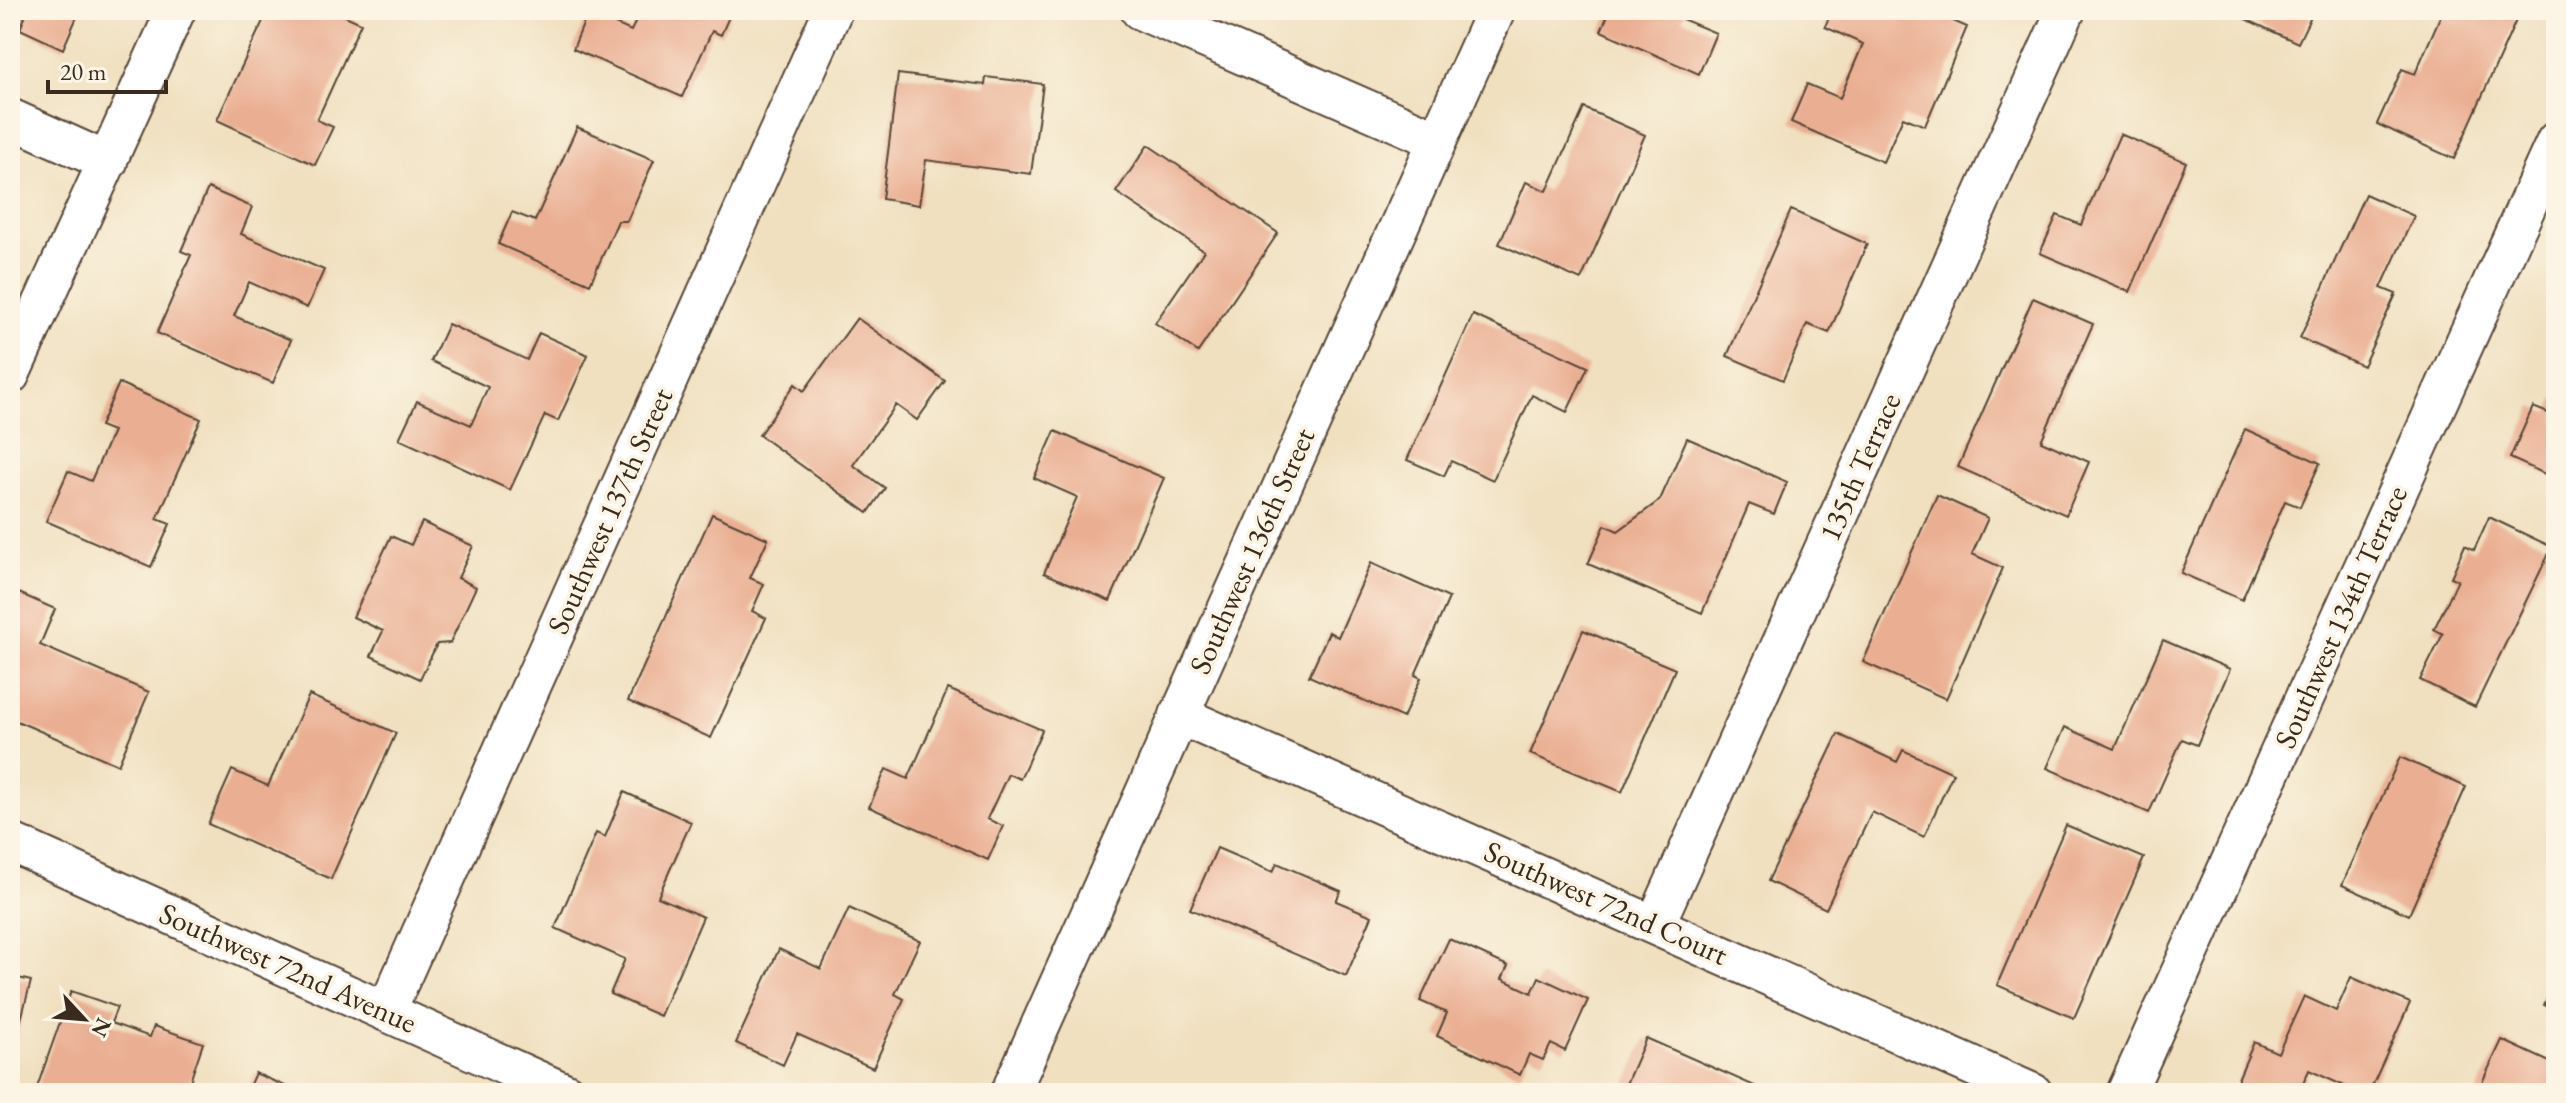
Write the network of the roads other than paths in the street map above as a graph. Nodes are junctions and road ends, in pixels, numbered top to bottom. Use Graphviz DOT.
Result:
graph roads {
  1 [pos="176,10"];
  2 [pos="833,10"];
  3 [pos="1140,10"];
  4 [pos="1496,10"];
  5 [pos="2066,10"];
  6 [pos="10,118"];
  7 [pos="1437,140"];
  8 [pos="2556,141"];
  9 [pos="108,162"];
  10 [pos="10,375"];
  11 [pos="1179,715"];
  12 [pos="10,842"];
  13 [pos="1655,925"];
  14 [pos="386,1012"];
  15 [pos="566,1093"];
  16 [pos="1010,1093"];
  17 [pos="2033,1093"];
  18 [pos="2126,1093"];
  1 -- 9 [label="street"];
  2 -- 14 [label="street, Southwest 137th Street"];
  3 -- 7 [label="street"];
  4 -- 7 [label="street, Southwest 136th Street"];
  5 -- 13 [label="street, 135th Terrace"];
  6 -- 9 [label="street"];
  7 -- 11 [label="street, Southwest 136th Street"];
  8 -- 18 [label="street, Southwest 134th Terrace"];
  9 -- 10 [label="street"];
  11 -- 13 [label="street, Southwest 72nd Court"];
  11 -- 16 [label="street, Southwest 136th Street"];
  12 -- 14 [label="street, Southwest 72nd Avenue"];
  13 -- 17 [label="street, Southwest 72nd Court"];
  14 -- 15 [label="street, Southwest 72nd Avenue"];
}
